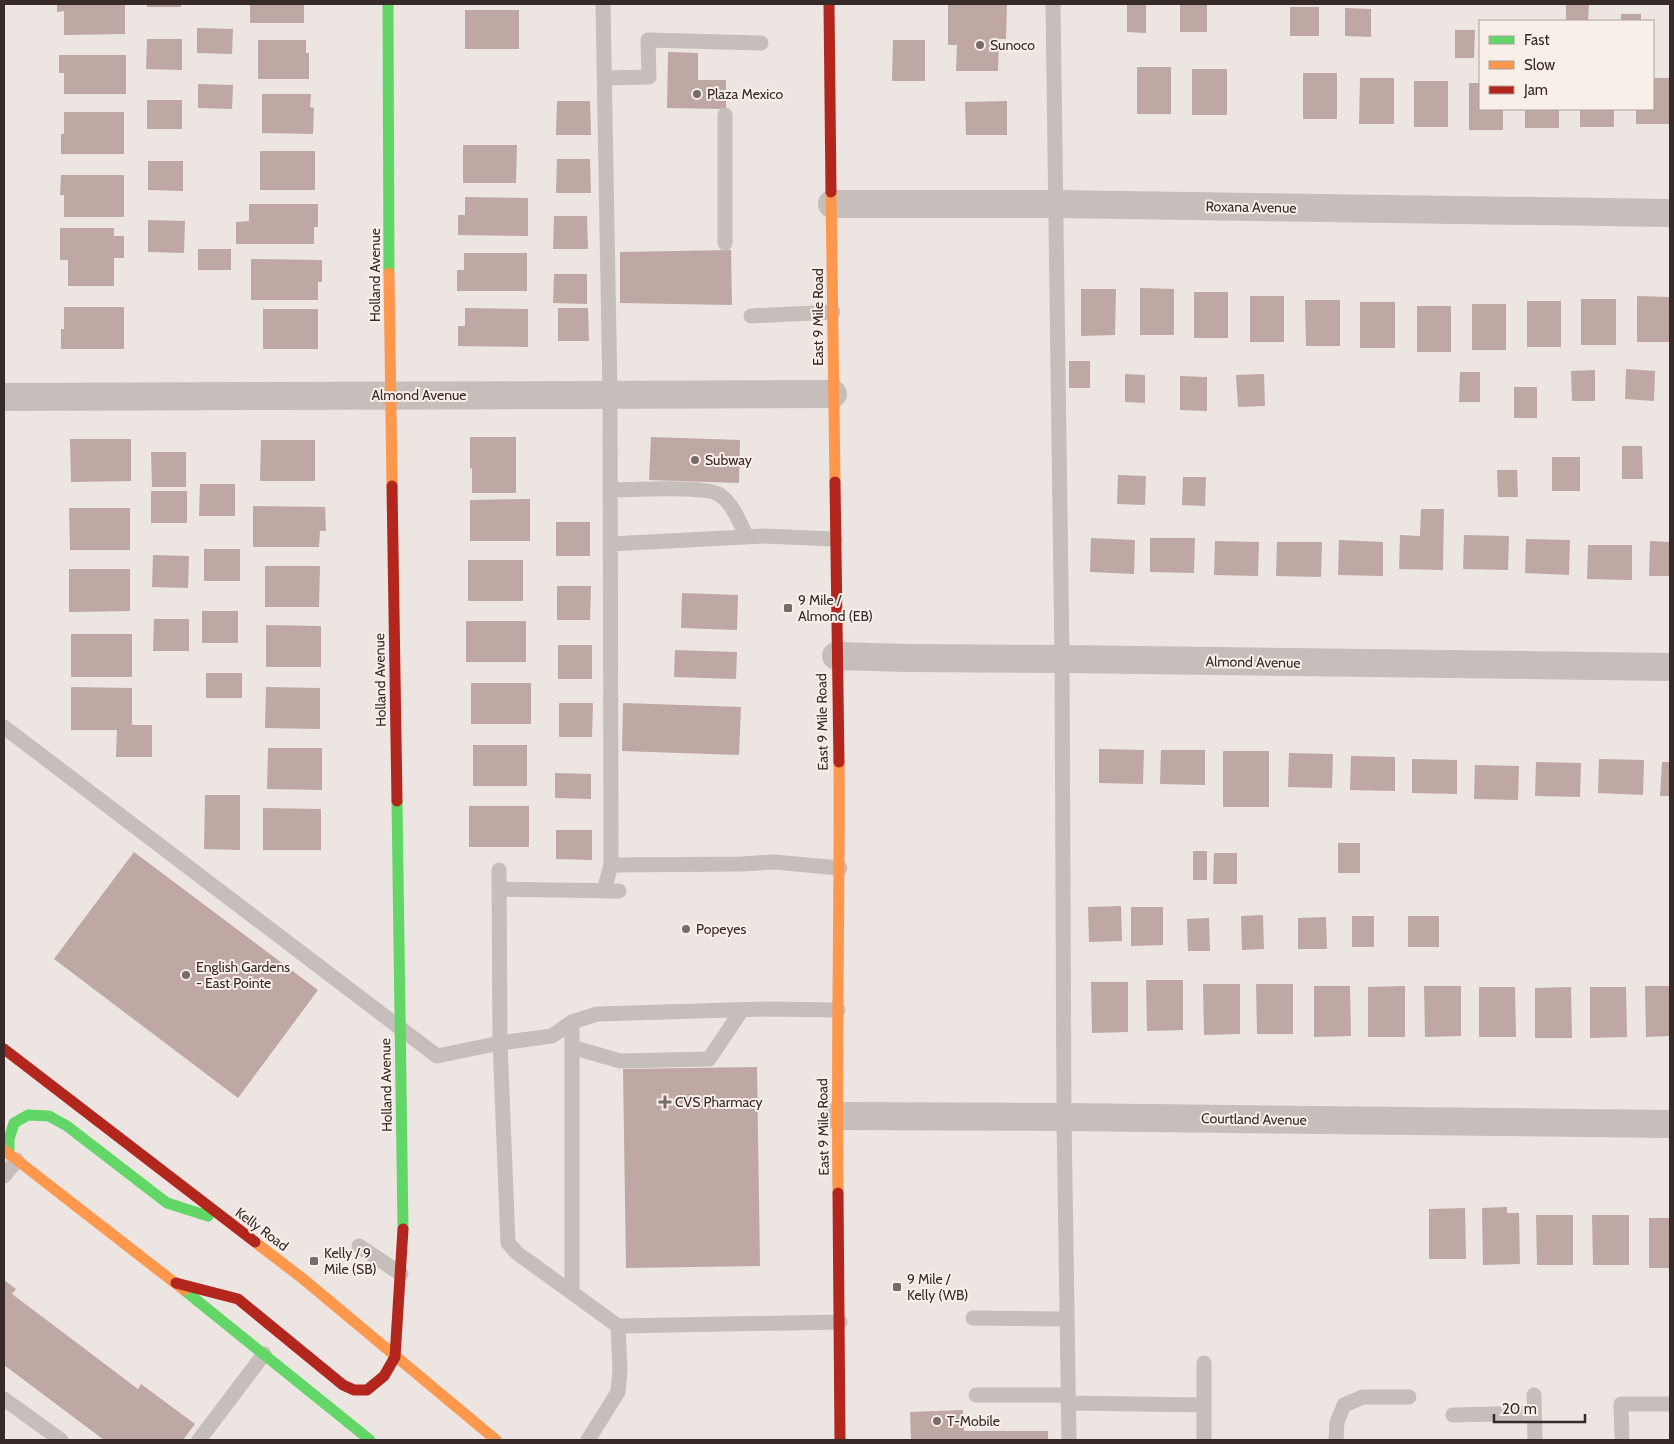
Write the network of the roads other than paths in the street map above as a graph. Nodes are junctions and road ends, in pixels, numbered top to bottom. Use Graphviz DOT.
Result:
graph roads {
  1 [pos="388,4"];
  2 [pos="603,4"];
  3 [pos="829,4"];
  4 [pos="1053,4"];
  5 [pos="761,43"];
  6 [pos="604,78"];
  7 [pos="725,115"];
  8 [pos="832,204"];
  9 [pos="1055,204"];
  10 [pos="1670,213"];
  11 [pos="725,243"];
  12 [pos="833,312"];
  13 [pos="751,316"];
  14 [pos="833,394"];
  15 [pos="391,395"];
  16 [pos="610,395"];
  17 [pos="4,398"];
  18 [pos="610,490"];
  19 [pos="747,537"];
  20 [pos="835,539"];
  21 [pos="610,544"];
  22 [pos="836,656"];
  23 [pos="1062,659"];
  24 [pos="1670,667"];
  25 [pos="4,727"];
  26 [pos="611,865"];
  27 [pos="840,868"];
  28 [pos="499,870"];
  29 [pos="499,889"];
  30 [pos="742,1010"];
  31 [pos="838,1010"];
  32 [pos="572,1022"];
  33 [pos="400,1029"];
  34 [pos="500,1044"];
  35 [pos="572,1047"];
  36 [pos="4,1049"];
  37 [pos="837,1116"];
  38 [pos="1064,1116"];
  39 [pos="1670,1124"];
  40 [pos="10,1155"];
  41 [pos="4,1176"];
  42 [pos="229,1223"];
  43 [pos="359,1246"];
  44 [pos="400,1274"];
  45 [pos="176,1283"];
  46 [pos="572,1292"];
  47 [pos="973,1318"];
  48 [pos="1067,1319"];
  49 [pos="840,1322"];
  50 [pos="618,1326"];
  51 [pos="264,1354"];
  52 [pos="395,1356"];
  53 [pos="1204,1364"];
  54 [pos="1534,1395"];
  55 [pos="976,1396"];
  56 [pos="1409,1397"];
  57 [pos="4,1399"];
  58 [pos="1068,1399"];
  59 [pos="1670,1404"];
  60 [pos="1204,1405"];
  61 [pos="1534,1413"];
  62 [pos="1453,1415"];
  63 [pos="61,1440"];
  64 [pos="199,1440"];
  65 [pos="370,1440"];
  66 [pos="496,1440"];
  67 [pos="588,1440"];
  68 [pos="840,1440"];
  69 [pos="1069,1440"];
  70 [pos="1204,1440"];
  71 [pos="1336,1440"];
  72 [pos="1535,1440"];
  73 [pos="1622,1440"];
  1 -- 15 [label="street, Holland Avenue"];
  2 -- 6 [label="lane"];
  3 -- 8 [label="street, East 9 Mile Road"];
  4 -- 9 [label="lane"];
  5 -- 6 [label="lane"];
  6 -- 16 [label="lane"];
  7 -- 11 [label="lane"];
  8 -- 9 [label="street, Roxana Avenue"];
  8 -- 12 [label="street, East 9 Mile Road"];
  9 -- 10 [label="street, Roxana Avenue"];
  9 -- 23 [label="lane"];
  12 -- 13 [label="lane"];
  12 -- 14 [label="street, East 9 Mile Road"];
  14 -- 16 [label="street, Almond Avenue"];
  14 -- 20 [label="street, East 9 Mile Road"];
  15 -- 16 [label="street, Almond Avenue"];
  15 -- 17 [label="street, Almond Avenue"];
  15 -- 33 [label="street, Holland Avenue"];
  16 -- 18 [label="lane"];
  18 -- 19 [label="lane"];
  18 -- 21 [label="lane"];
  19 -- 20 [label="lane"];
  19 -- 21 [label="lane"];
  20 -- 22 [label="street, East 9 Mile Road"];
  21 -- 26 [label="lane"];
  22 -- 23 [label="street, Almond Avenue"];
  22 -- 27 [label="street, East 9 Mile Road"];
  23 -- 24 [label="street, Almond Avenue"];
  23 -- 38 [label="lane"];
  25 -- 33 [label="lane"];
  26 -- 27 [label="lane"];
  26 -- 29 [label="lane"];
  27 -- 31 [label="street, East 9 Mile Road"];
  28 -- 29 [label="lane"];
  29 -- 34 [label="lane"];
  30 -- 31 [label="lane"];
  30 -- 32 [label="lane"];
  30 -- 35 [label="lane"];
  31 -- 37 [label="street, East 9 Mile Road"];
  32 -- 34 [label="lane"];
  32 -- 35 [label="lane"];
  33 -- 34 [label="lane"];
  33 -- 44 [label="street, Holland Avenue"];
  34 -- 46 [label="lane"];
  35 -- 46 [label="lane"];
  36 -- 42 [label="street, Kelly Road"];
  37 -- 38 [label="street, Courtland Avenue"];
  37 -- 49 [label="street, East 9 Mile Road"];
  38 -- 39 [label="street, Courtland Avenue"];
  38 -- 48 [label="lane"];
  40 -- 41 [label="lane"];
  40 -- 42 [label="street"];
  40 -- 45 [label="street"];
  42 -- 52 [label="street, Kelly Road"];
  43 -- 44 [label="lane"];
  44 -- 52 [label="street, Holland Avenue"];
  45 -- 51 [label="street"];
  45 -- 52 [label="street"];
  46 -- 50 [label="lane"];
  47 -- 48 [label="lane"];
  48 -- 58 [label="lane"];
  49 -- 50 [label="lane"];
  49 -- 68 [label="street, East 9 Mile Road"];
  50 -- 67 [label="lane"];
  51 -- 64 [label="lane"];
  51 -- 65 [label="street"];
  52 -- 66 [label="street, Kelly Road"];
  53 -- 60 [label="lane"];
  54 -- 61 [label="lane"];
  55 -- 58 [label="lane"];
  56 -- 71 [label="lane"];
  57 -- 63 [label="lane"];
  58 -- 60 [label="lane"];
  58 -- 69 [label="lane"];
  59 -- 73 [label="lane"];
  60 -- 70 [label="lane"];
  61 -- 62 [label="lane"];
  61 -- 72 [label="lane"];
}
